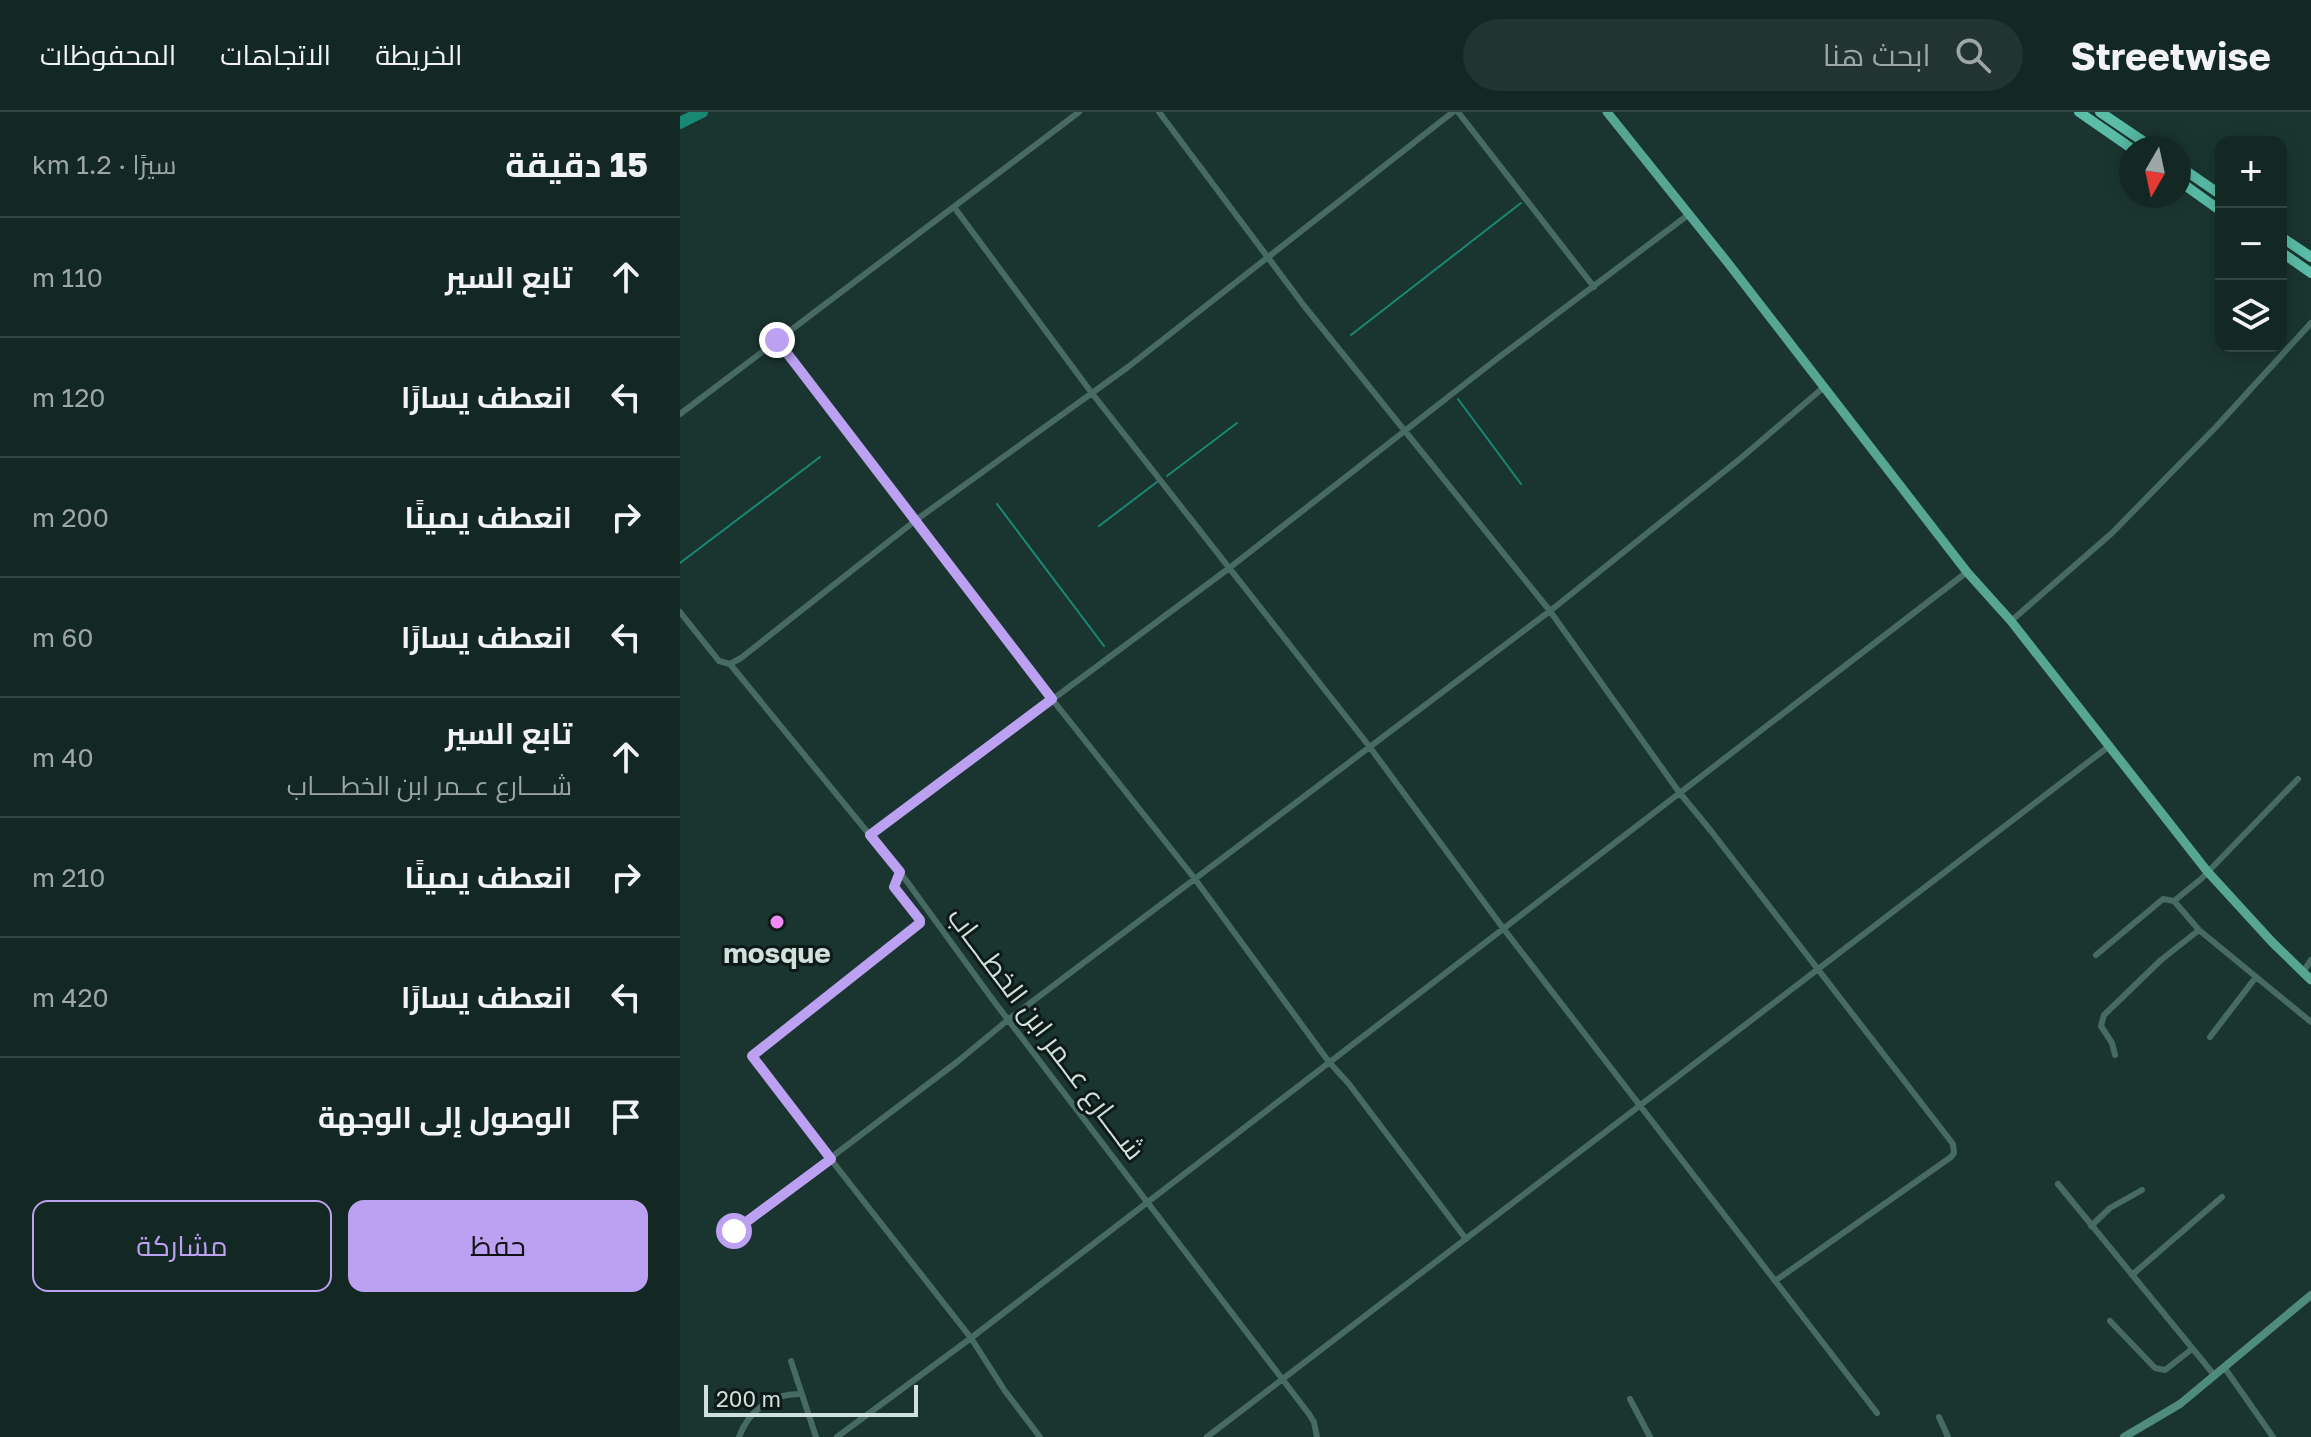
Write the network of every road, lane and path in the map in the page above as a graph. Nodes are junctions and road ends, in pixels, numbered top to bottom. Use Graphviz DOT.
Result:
graph roads {
  1 [pos="1079,112"];
  2 [pos="1159,112"];
  3 [pos="1455,112"];
  4 [pos="1607,112"];
  5 [pos="2079,112"];
  6 [pos="2100,112"];
  7 [pos="2135,136"];
  8 [pos="2119,140"];
  9 [pos="2191,174"];
  10 [pos="2191,190"];
  11 [pos="2215,191"];
  12 [pos="954,207"];
  13 [pos="2217,208"];
  14 [pos="1688,215"];
  15 [pos="2287,241"];
  16 [pos="1269,256"];
  17 [pos="2287,256"];
  18 [pos="2311,257"];
  19 [pos="2311,273"];
  20 [pos="1594,287"];
  21 [pos="2311,323"];
  22 [pos="777,340"];
  23 [pos="1824,387"];
  24 [pos="1091,392"];
  25 [pos="680,414"];
  26 [pos="1405,431"];
  27 [pos="916,520"];
  28 [pos="1228,569"];
  29 [pos="1967,572"];
  30 [pos="1550,611"];
  31 [pos="680,612"];
  32 [pos="2011,621"];
  33 [pos="730,664"];
  34 [pos="1052,699"];
  35 [pos="1369,746"];
  36 [pos="2108,747"];
  37 [pos="2298,779"];
  38 [pos="1679,792"];
  39 [pos="870,835"];
  40 [pos="2207,871"];
  41 [pos="900,872"];
  42 [pos="1195,879"];
  43 [pos="2174,901"];
  44 [pos="1503,928"];
  45 [pos="2199,930"];
  46 [pos="2096,955"];
  47 [pos="2311,960"];
  48 [pos="1818,968"];
  49 [pos="2303,972"];
  50 [pos="2256,977"];
  51 [pos="2311,980"];
  52 [pos="1009,1019"];
  53 [pos="2311,1022"];
  54 [pos="2210,1037"];
  55 [pos="2115,1055"];
  56 [pos="1329,1062"];
  57 [pos="1640,1106"];
  58 [pos="831,1159"];
  59 [pos="2058,1184"];
  60 [pos="2142,1190"];
  61 [pos="2222,1197"];
  62 [pos="1146,1202"];
  63 [pos="2091,1226"];
  64 [pos="734,1231"];
  65 [pos="1466,1239"];
  66 [pos="2132,1275"];
  67 [pos="1775,1281"];
  68 [pos="2311,1295"];
  69 [pos="2110,1321"];
  70 [pos="971,1338"];
  71 [pos="2192,1349"];
  72 [pos="791,1361"];
  73 [pos="2224,1367"];
  74 [pos="2215,1376"];
  75 [pos="1282,1378"];
  76 [pos="801,1394"];
  77 [pos="1630,1399"];
  78 [pos="1877,1413"];
  79 [pos="1939,1417"];
  80 [pos="739,1437"];
  81 [pos="816,1437"];
  82 [pos="837,1437"];
  83 [pos="1040,1437"];
  84 [pos="1207,1437"];
  85 [pos="1317,1437"];
  86 [pos="1650,1437"];
  87 [pos="1948,1437"];
  88 [pos="2124,1437"];
  89 [pos="2273,1437"];
  1 -- 12 [label="street"];
  2 -- 16 [label="street"];
  3 -- 16 [label="street"];
  3 -- 20 [label="street"];
  4 -- 14 [label="main road"];
  5 -- 8 [label="highway"];
  6 -- 7 [label="highway"];
  9 -- 11 [label="highway"];
  10 -- 13 [label="highway"];
  12 -- 22 [label="street"];
  12 -- 24 [label="street"];
  14 -- 20 [label="street"];
  14 -- 23 [label="main road"];
  15 -- 18 [label="highway"];
  16 -- 24 [label="street"];
  16 -- 26 [label="street"];
  17 -- 19 [label="highway"];
  20 -- 26 [label="street"];
  21 -- 32 [label="street"];
  22 -- 25 [label="street"];
  22 -- 27 [label="street"];
  23 -- 29 [label="main road"];
  23 -- 30 [label="street"];
  24 -- 27 [label="street"];
  24 -- 28 [label="street"];
  26 -- 28 [label="street"];
  26 -- 30 [label="street"];
  27 -- 33 [label="street"];
  27 -- 34 [label="street"];
  28 -- 34 [label="street"];
  28 -- 35 [label="street"];
  29 -- 32 [label="main road"];
  29 -- 38 [label="street"];
  30 -- 35 [label="street"];
  30 -- 38 [label="street"];
  31 -- 33 [label="street, شــــارع عــمر ابن الخطــــاب"];
  32 -- 36 [label="main road"];
  33 -- 39 [label="street, شــــارع عــمر ابن الخطــــاب"];
  34 -- 39 [label="street"];
  34 -- 42 [label="street"];
  35 -- 42 [label="street"];
  35 -- 44 [label="street"];
  36 -- 40 [label="main road"];
  36 -- 48 [label="street"];
  37 -- 40 [label="street"];
  38 -- 44 [label="street"];
  38 -- 48 [label="street"];
  39 -- 41 [label="street, شــــارع عــمر ابن الخطــــاب"];
  40 -- 43 [label="street"];
  40 -- 49 [label="main road"];
  41 -- 52 [label="street, شــــارع عــمر ابن الخطــــاب"];
  41 -- 58 [label="street"];
  42 -- 52 [label="street"];
  42 -- 56 [label="street"];
  43 -- 45 [label="street"];
  43 -- 46 [label="street"];
  44 -- 56 [label="street"];
  44 -- 57 [label="street"];
  45 -- 50 [label="street"];
  45 -- 55 [label="street"];
  47 -- 49 [label="street"];
  48 -- 57 [label="street"];
  48 -- 67 [label="street"];
  49 -- 51 [label="main road"];
  50 -- 53 [label="street"];
  50 -- 54 [label="street"];
  52 -- 58 [label="street"];
  52 -- 62 [label="street, شــــارع عــمر ابن الخطــــاب"];
  56 -- 62 [label="street"];
  56 -- 65 [label="street"];
  57 -- 65 [label="street"];
  57 -- 67 [label="street"];
  58 -- 64 [label="street"];
  58 -- 70 [label="street"];
  59 -- 63 [label="street"];
  60 -- 63 [label="street"];
  61 -- 66 [label="street"];
  62 -- 70 [label="street"];
  62 -- 75 [label="street, شــــارع عــمر ابن الخطــــاب"];
  63 -- 66 [label="street"];
  65 -- 75 [label="street"];
  66 -- 71 [label="street"];
  67 -- 78 [label="street"];
  68 -- 73 [label="street"];
  69 -- 71 [label="street"];
  70 -- 82 [label="street"];
  70 -- 83 [label="street"];
  71 -- 74 [label="street"];
  72 -- 76 [label="street"];
  73 -- 74 [label="street"];
  73 -- 89 [label="street"];
  74 -- 88 [label="street"];
  75 -- 84 [label="street"];
  75 -- 85 [label="street, شــــارع عــمر ابن الخطــــاب"];
  76 -- 80 [label="street"];
  76 -- 81 [label="street"];
  77 -- 86 [label="street"];
  79 -- 87 [label="street"];
}
